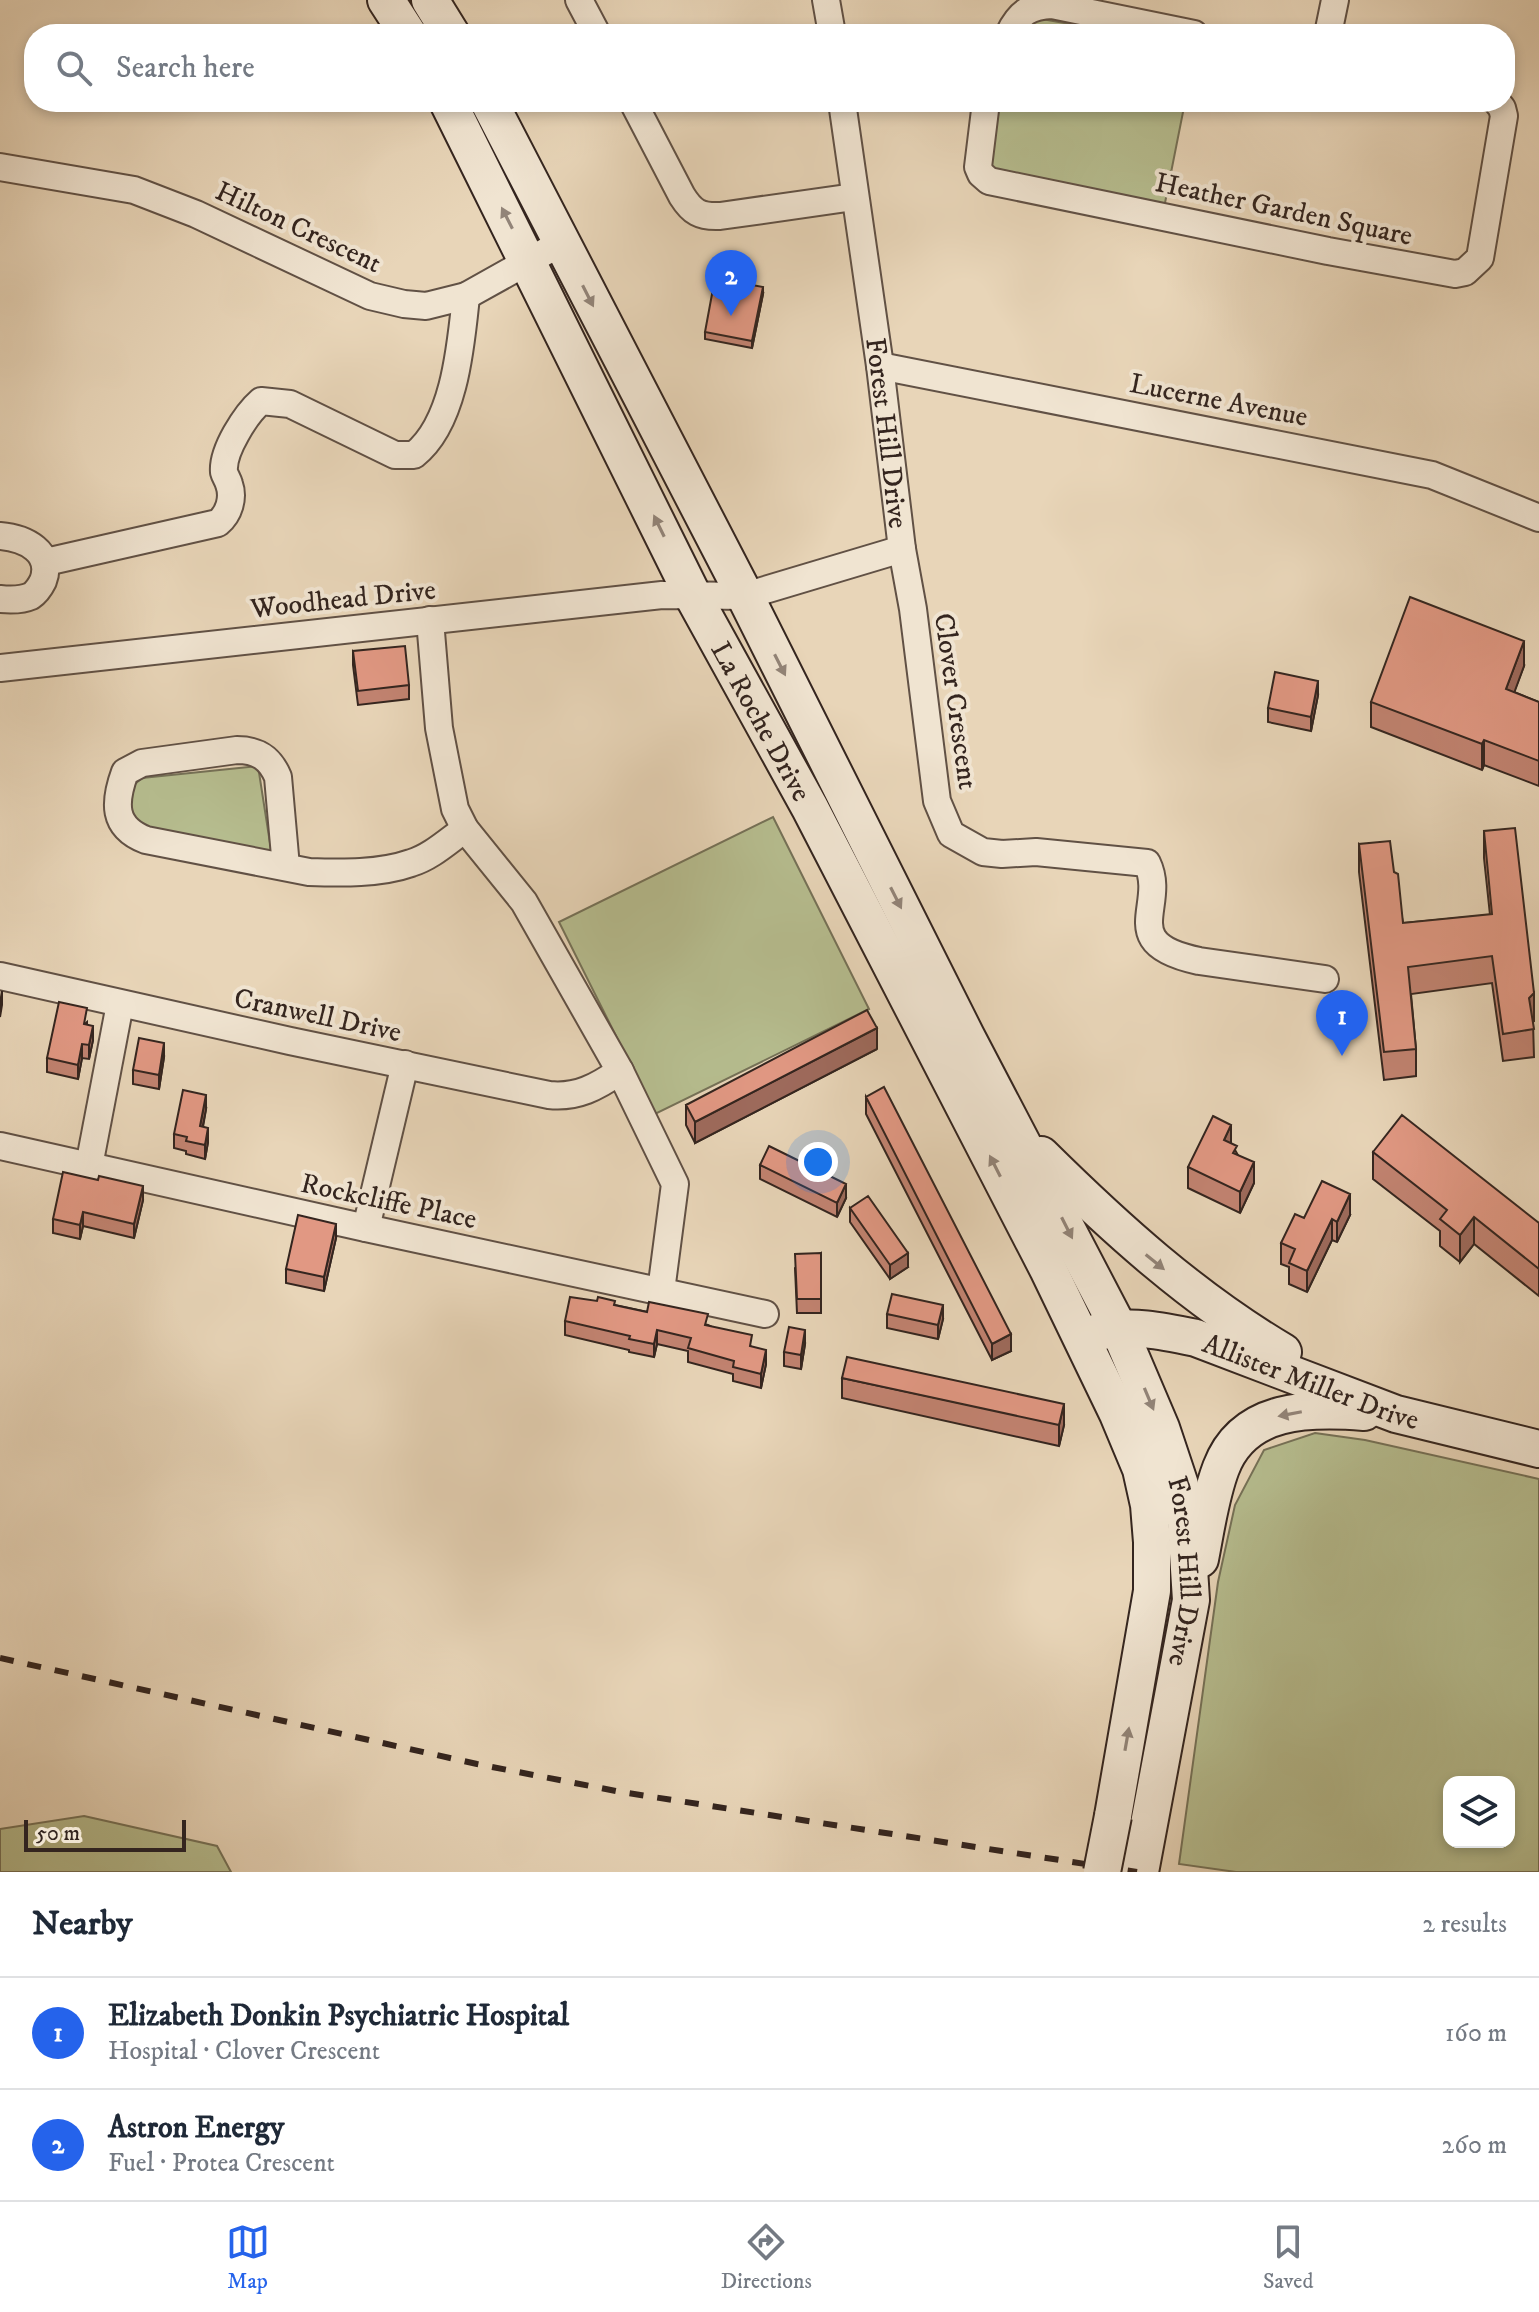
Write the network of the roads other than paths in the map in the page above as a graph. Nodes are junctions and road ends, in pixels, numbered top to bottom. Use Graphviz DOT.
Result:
graph roads {
  1 [pos="386,0"];
  2 [pos="430,0"];
  3 [pos="579,0"];
  4 [pos="826,0"];
  5 [pos="1335,0"];
  6 [pos="402,24"];
  7 [pos="445,24"];
  8 [pos="592,24"];
  9 [pos="830,24"];
  10 [pos="1015,24"];
  11 [pos="1145,24"];
  12 [pos="1330,24"];
  13 [pos="453,112"];
  14 [pos="494,112"];
  15 [pos="638,112"];
  16 [pos="843,112"];
  17 [pos="977,112"];
  18 [pos="1503,112"];
  19 [pos="0,167"];
  20 [pos="854,197"];
  21 [pos="561,243"];
  22 [pos="529,260"];
  23 [pos="466,296"];
  24 [pos="880,366"];
  25 [pos="1539,518"];
  26 [pos="0,536"];
  27 [pos="902,549"];
  28 [pos="46,562"];
  29 [pos="693,596"];
  30 [pos="745,596"];
  31 [pos="0,599"];
  32 [pos="430,620"];
  33 [pos="0,668"];
  34 [pos="465,829"];
  35 [pos="286,867"];
  36 [pos="0,976"];
  37 [pos="1325,979"];
  38 [pos="120,1004"];
  39 [pos="405,1064"];
  40 [pos="620,1071"];
  41 [pos="1017,1131"];
  42 [pos="0,1146"];
  43 [pos="89,1166"];
  44 [pos="366,1228"];
  45 [pos="661,1291"];
  46 [pos="765,1314"];
  47 [pos="1118,1327"];
  48 [pos="1081,1336"];
  49 [pos="1390,1412"];
  50 [pos="1539,1449"];
  51 [pos="1191,1600"];
  52 [pos="1102,1872"];
  53 [pos="1140,1872"];
  1 -- 6 [label="street"];
  2 -- 7 [label="street"];
  3 -- 8 [label="street"];
  4 -- 9 [label="street"];
  5 -- 12 [label="street"];
  10 -- 11 [label="street"];
  22 -- 13 [label="street, La Roche Drive, one-way"];
  14 -- 21 [label="street, La Roche Drive"];
  15 -- 20 [label="street"];
  16 -- 20 [label="street, Forest Hill Drive"];
  17 -- 18 [label="street, Heather Garden Square"];
  19 -- 23 [label="street, Hilton Crescent"];
  20 -- 24 [label="street, Forest Hill Drive"];
  21 -- 22 [label="street, Hilton Crescent"];
  21 -- 30 [label="street, La Roche Drive, one-way"];
  22 -- 23 [label="street, Hilton Crescent"];
  29 -- 22 [label="street, La Roche Drive, one-way"];
  23 -- 28 [label="street"];
  24 -- 25 [label="street, Lucerne Avenue"];
  24 -- 27 [label="street, Forest Hill Drive"];
  26 -- 28 [label="street"];
  27 -- 30 [label="street, Forest Hill Drive"];
  27 -- 37 [label="street, Clover Crescent"];
  28 -- 31 [label="street"];
  29 -- 30 [label="street, Forest Hill Drive"];
  29 -- 32 [label="street, Woodhead Drive"];
  48 -- 29 [label="street, La Roche Drive, one-way"];
  30 -- 41 [label="street, La Roche Drive, one-way"];
  32 -- 33 [label="street, Woodhead Drive"];
  32 -- 34 [label="street"];
  34 -- 35 [label="street"];
  34 -- 40 [label="street"];
  35 -- 35 [label="street"];
  36 -- 38 [label="street, Cranwell Drive"];
  38 -- 39 [label="street, Cranwell Drive"];
  38 -- 43 [label="street"];
  39 -- 40 [label="street, Cranwell Drive"];
  39 -- 44 [label="street"];
  40 -- 45 [label="street"];
  41 -- 47 [label="street, La Roche Drive, one-way"];
  41 -- 49 [label="street, one-way"];
  42 -- 43 [label="street, Rockcliffe Place"];
  43 -- 44 [label="street, Rockcliffe Place"];
  44 -- 45 [label="street, Rockcliffe Place"];
  45 -- 46 [label="street, Rockcliffe Place"];
  47 -- 48 [label="street, Allister Miller Drive"];
  47 -- 49 [label="street, Allister Miller Drive"];
  47 -- 51 [label="street, Forest Hill Drive, one-way"];
  52 -- 48 [label="street, Forest Hill Drive, one-way, bridge"];
  49 -- 50 [label="street, Allister Miller Drive"];
  49 -- 51 [label="street, one-way"];
  51 -- 53 [label="street, Forest Hill Drive"];
}
